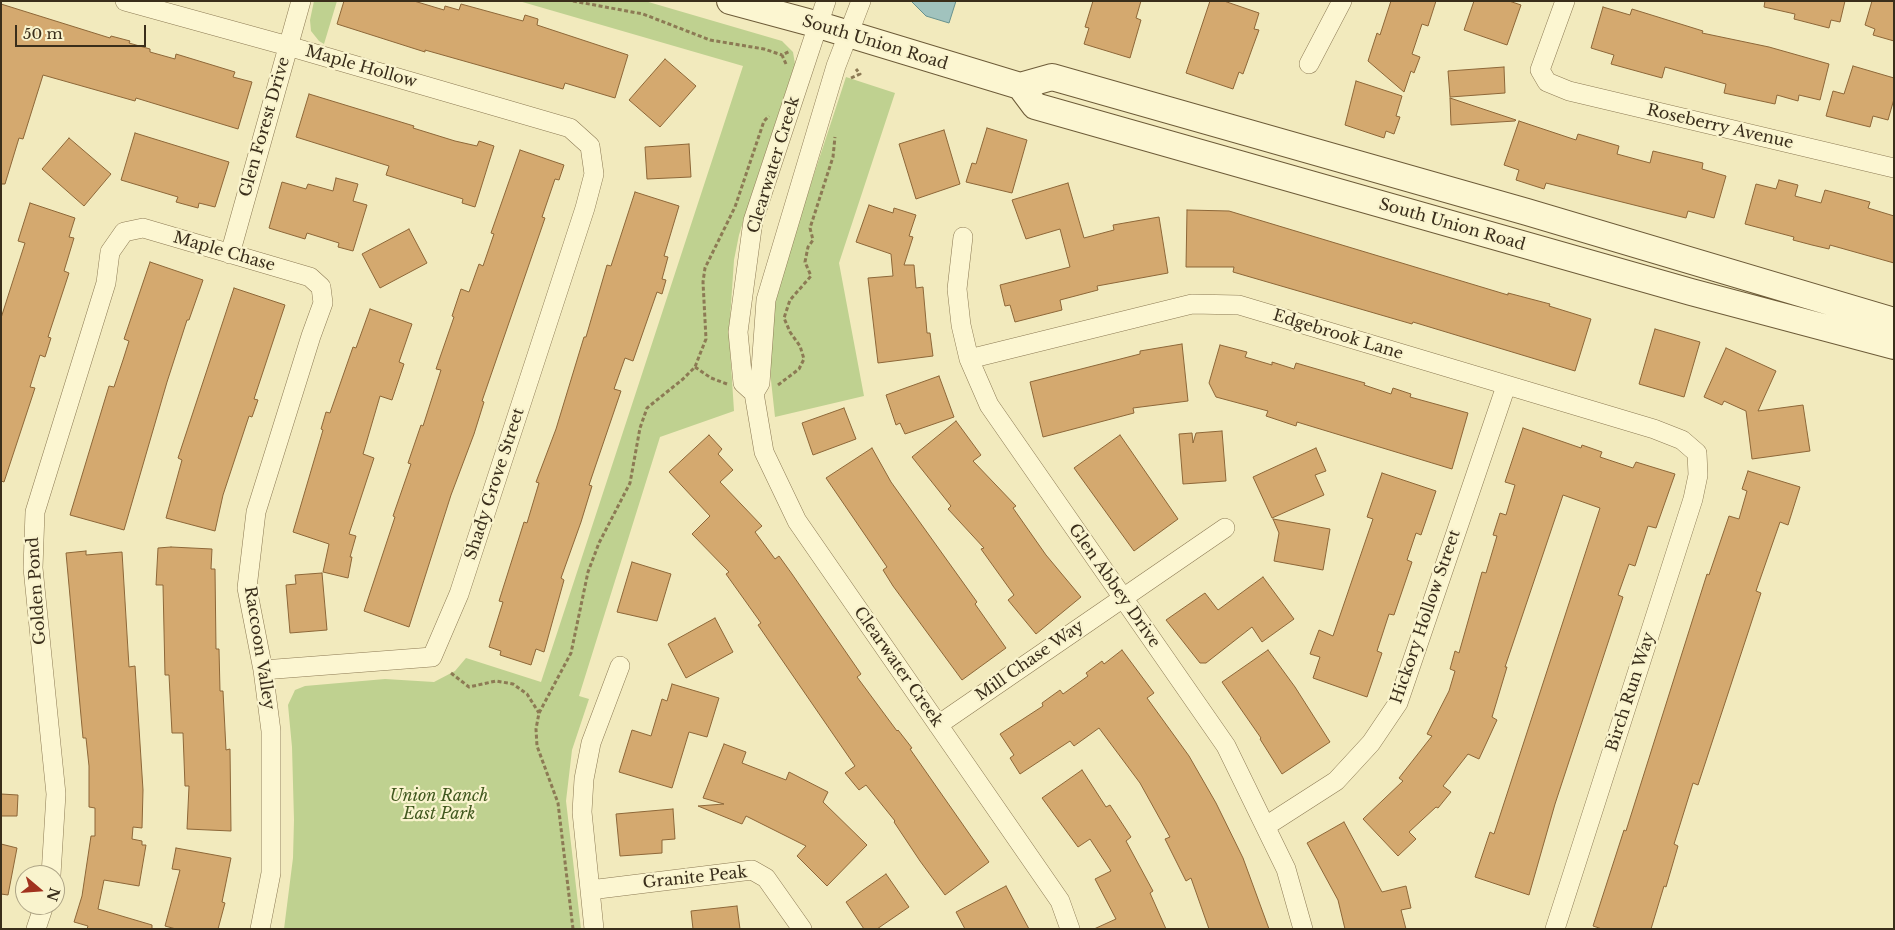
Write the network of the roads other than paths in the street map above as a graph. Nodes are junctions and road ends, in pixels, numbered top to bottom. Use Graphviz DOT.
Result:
graph roads {
  1 [pos="125,1"];
  2 [pos="301,1"];
  3 [pos="730,1"];
  4 [pos="861,1"];
  5 [pos="1342,1"];
  6 [pos="1565,1"];
  7 [pos="823,13"];
  8 [pos="848,35"];
  9 [pos="288,46"];
  10 [pos="1309,64"];
  11 [pos="1020,86"];
  12 [pos="590,146"];
  13 [pos="1894,168"];
  14 [pos="124,232"];
  15 [pos="963,237"];
  16 [pos="230,254"];
  17 [pos="321,287"];
  18 [pos="1894,321"];
  19 [pos="1894,346"];
  20 [pos="969,359"];
  21 [pos="1506,386"];
  22 [pos="763,392"];
  23 [pos="1697,453"];
  24 [pos="1225,528"];
  25 [pos="1122,597"];
  26 [pos="620,666"];
  27 [pos="263,670"];
  28 [pos="938,725"];
  29 [pos="1266,826"];
  30 [pos="51,865"];
  31 [pos="590,890"];
  32 [pos="41,915"];
  33 [pos="36,929"];
  34 [pos="260,929"];
  35 [pos="594,929"];
  36 [pos="802,929"];
  37 [pos="1070,929"];
  38 [pos="1303,929"];
  39 [pos="1555,929"];
  1 -- 9 [label="street, Maple Hollow"];
  2 -- 9 [label="street, Glen Forest Drive"];
  3 -- 7 [label="street, South Union Road"];
  4 -- 8 [label="street, Clearwater Creek"];
  5 -- 10 [label="street"];
  6 -- 13 [label="street, Roseberry Avenue"];
  7 -- 8 [label="street, South Union Road"];
  7 -- 22 [label="street, Clearwater Creek"];
  8 -- 11 [label="street, South Union Road"];
  8 -- 22 [label="street, Clearwater Creek"];
  9 -- 12 [label="street, Maple Hollow"];
  9 -- 16 [label="street, Glen Forest Drive"];
  11 -- 18 [label="street, South Union Road"];
  11 -- 19 [label="street, South Union Road"];
  12 -- 27 [label="street, Shady Grove Street"];
  14 -- 16 [label="street, Maple Chase"];
  14 -- 30 [label="street, Golden Pond"];
  15 -- 20 [label="street, Glen Abbey Drive"];
  16 -- 17 [label="street, Maple Chase"];
  17 -- 27 [label="street, Raccoon Valley"];
  20 -- 21 [label="street, Edgebrook Lane"];
  20 -- 25 [label="street, Glen Abbey Drive"];
  21 -- 23 [label="street, Edgebrook Lane"];
  21 -- 29 [label="street, Hickory Hollow Street"];
  22 -- 28 [label="street, Clearwater Creek"];
  23 -- 39 [label="street, Birch Run Way"];
  24 -- 25 [label="street, Mill Chase Way"];
  25 -- 28 [label="street, Mill Chase Way"];
  25 -- 29 [label="street, Glen Abbey Drive"];
  26 -- 31 [label="street"];
  27 -- 34 [label="street, Raccoon Valley"];
  28 -- 37 [label="street, Clearwater Creek"];
  29 -- 38 [label="street, Glen Abbey Drive"];
  31 -- 35 [label="street"];
  31 -- 36 [label="street, Granite Peak"];
  32 -- 33 [label="street"];
}
